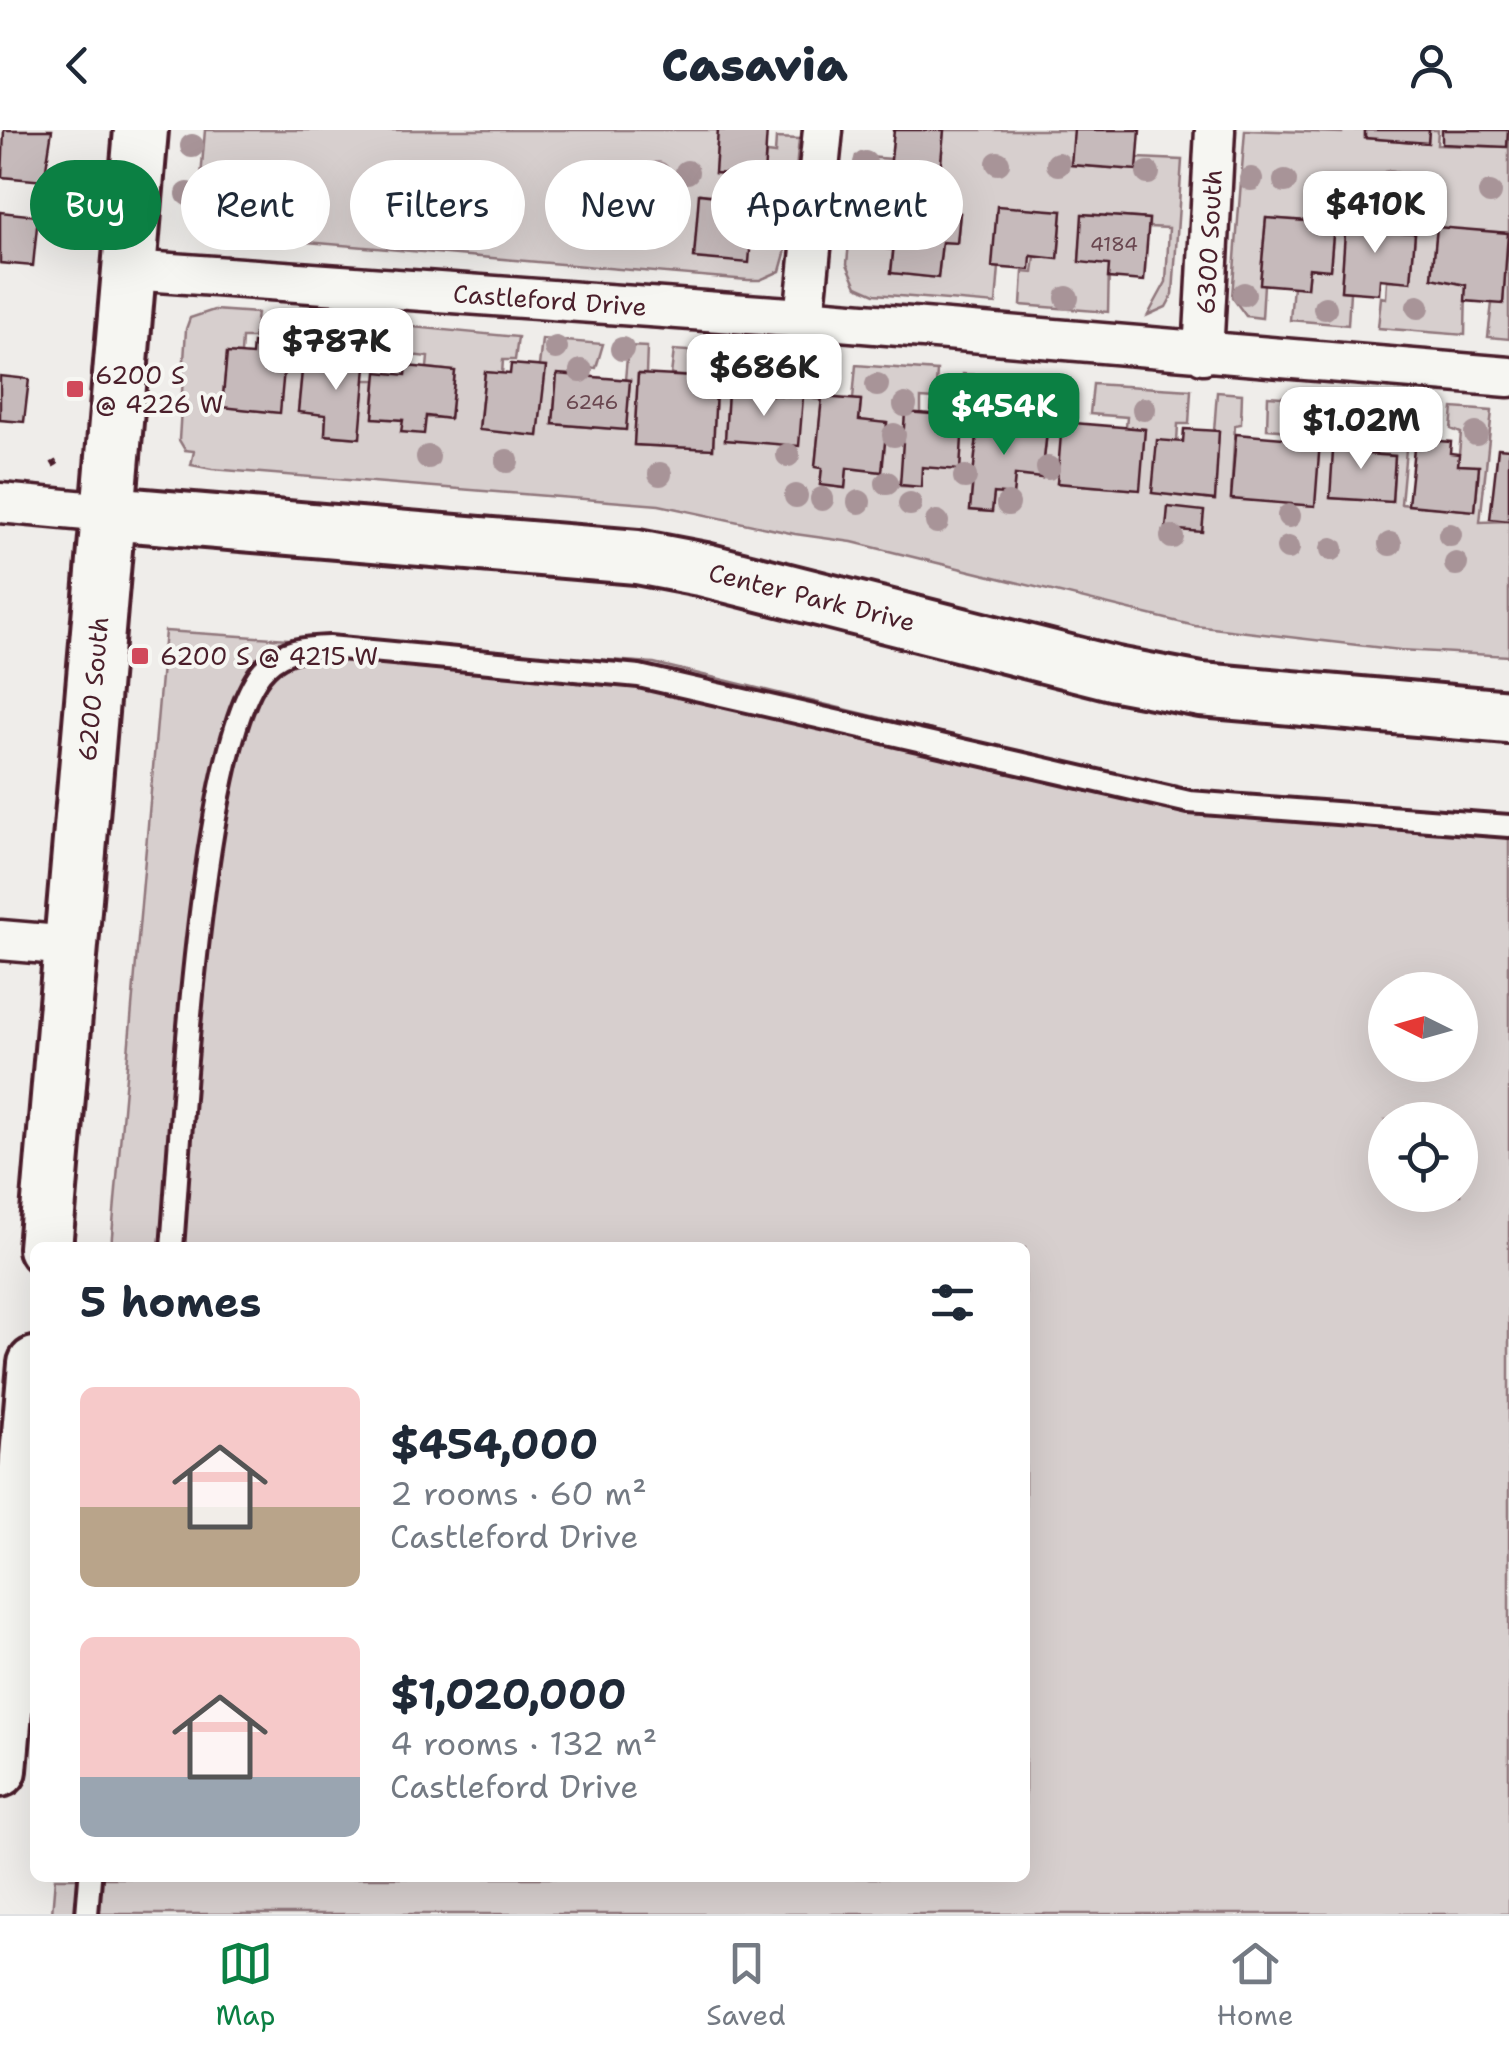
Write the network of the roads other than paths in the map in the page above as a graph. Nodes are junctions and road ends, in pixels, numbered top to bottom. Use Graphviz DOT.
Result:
graph roads {
  1 [pos="141,130"];
  2 [pos="822,130"];
  3 [pos="1215,130"];
  4 [pos="129,270"];
  5 [pos="804,318"];
  6 [pos="1203,354"];
  7 [pos="1509,377"];
  8 [pos="0,504"];
  9 [pos="108,513"];
  10 [pos="1509,716"];
  11 [pos="1509,826"];
  12 [pos="0,940"];
  13 [pos="71,946"];
  14 [pos="46,1242"];
  15 [pos="173,1242"];
  16 [pos="23,1379"];
  17 [pos="0,1770"];
  18 [pos="90,1882"];
  19 [pos="87,1914"];
  1 -- 4 [label="main road, 6200 South"];
  2 -- 5 [label="street"];
  3 -- 6 [label="street, 6300 South"];
  4 -- 5 [label="street, Castleford Drive"];
  4 -- 9 [label="main road, 6200 South"];
  5 -- 6 [label="street, Castleford Drive"];
  6 -- 7 [label="street, Castleford Drive"];
  8 -- 9 [label="street"];
  9 -- 10 [label="main road, Center Park Drive"];
  9 -- 13 [label="main road, 6200 South"];
  11 -- 15 [label="lane"];
  12 -- 13 [label="street"];
  13 -- 14 [label="main road, 6200 South"];
  16 -- 17 [label="main road"];
  18 -- 19 [label="lane"];
}
